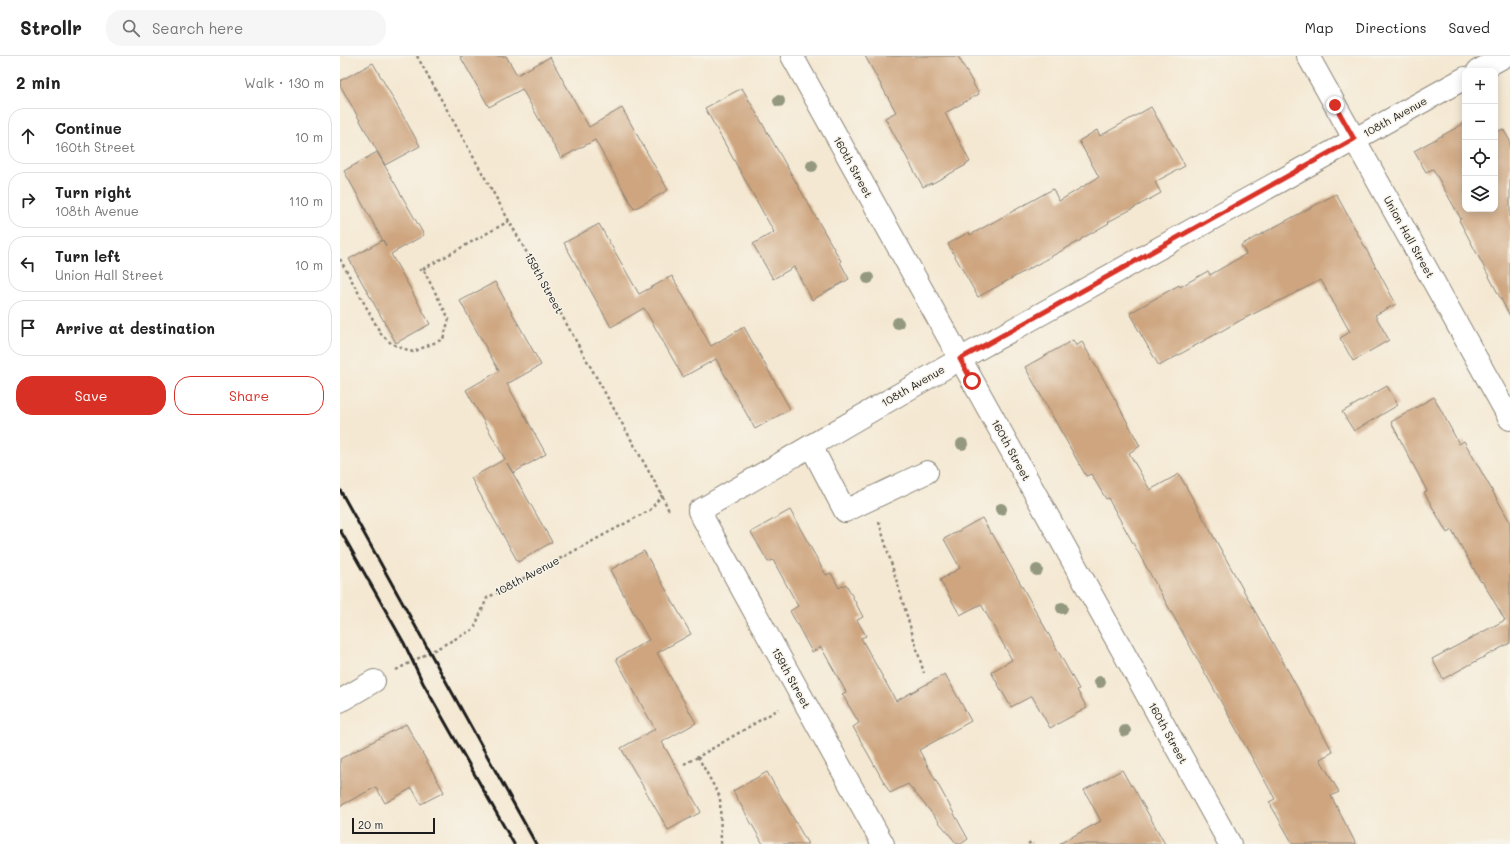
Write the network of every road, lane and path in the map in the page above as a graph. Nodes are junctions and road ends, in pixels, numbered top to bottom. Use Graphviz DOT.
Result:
graph roads {
  1 [pos="416,56"];
  2 [pos="792,56"];
  3 [pos="1308,56"];
  4 [pos="1505,56"];
  5 [pos="1483,68"];
  6 [pos="1462,80"];
  7 [pos="1354,139"];
  8 [pos="509,221"];
  9 [pos="340,259"];
  10 [pos="423,269"];
  11 [pos="417,271"];
  12 [pos="960,359"];
  13 [pos="1510,419"];
  14 [pos="811,446"];
  15 [pos="927,472"];
  16 [pos="662,495"];
  17 [pos="873,498"];
  18 [pos="669,511"];
  19 [pos="699,511"];
  20 [pos="924,673"];
  21 [pos="374,681"];
  22 [pos="340,701"];
  23 [pos="780,709"];
  24 [pos="698,757"];
  25 [pos="684,764"];
  26 [pos="721,844"];
  27 [pos="883,844"];
  28 [pos="1028,844"];
  29 [pos="1032,844"];
  30 [pos="1230,844"];
  1 -- 8 [label="path, 159th Street"];
  2 -- 12 [label="street, 160th Street"];
  3 -- 7 [label="street, Union Hall Street"];
  4 -- 5 [label="street"];
  6 -- 7 [label="street, 108th Avenue"];
  7 -- 12 [label="street, 108th Avenue"];
  7 -- 13 [label="street, Union Hall Street"];
  8 -- 10 [label="path"];
  8 -- 16 [label="path, 159th Street"];
  9 -- 10 [label="path"];
  10 -- 11 [label="path"];
  12 -- 14 [label="street, 108th Avenue"];
  12 -- 30 [label="street, 160th Street"];
  14 -- 17 [label="street"];
  14 -- 19 [label="street, 108th Avenue"];
  15 -- 17 [label="street"];
  16 -- 18 [label="path, 159th Street"];
  16 -- 21 [label="path, 108th Avenue"];
  17 -- 20 [label="path"];
  19 -- 27 [label="street, 159th Street"];
  21 -- 22 [label="street"];
  23 -- 24 [label="path"];
  24 -- 25 [label="path"];
  24 -- 26 [label="path"];
  28 -- 29 [label="path"];
}
